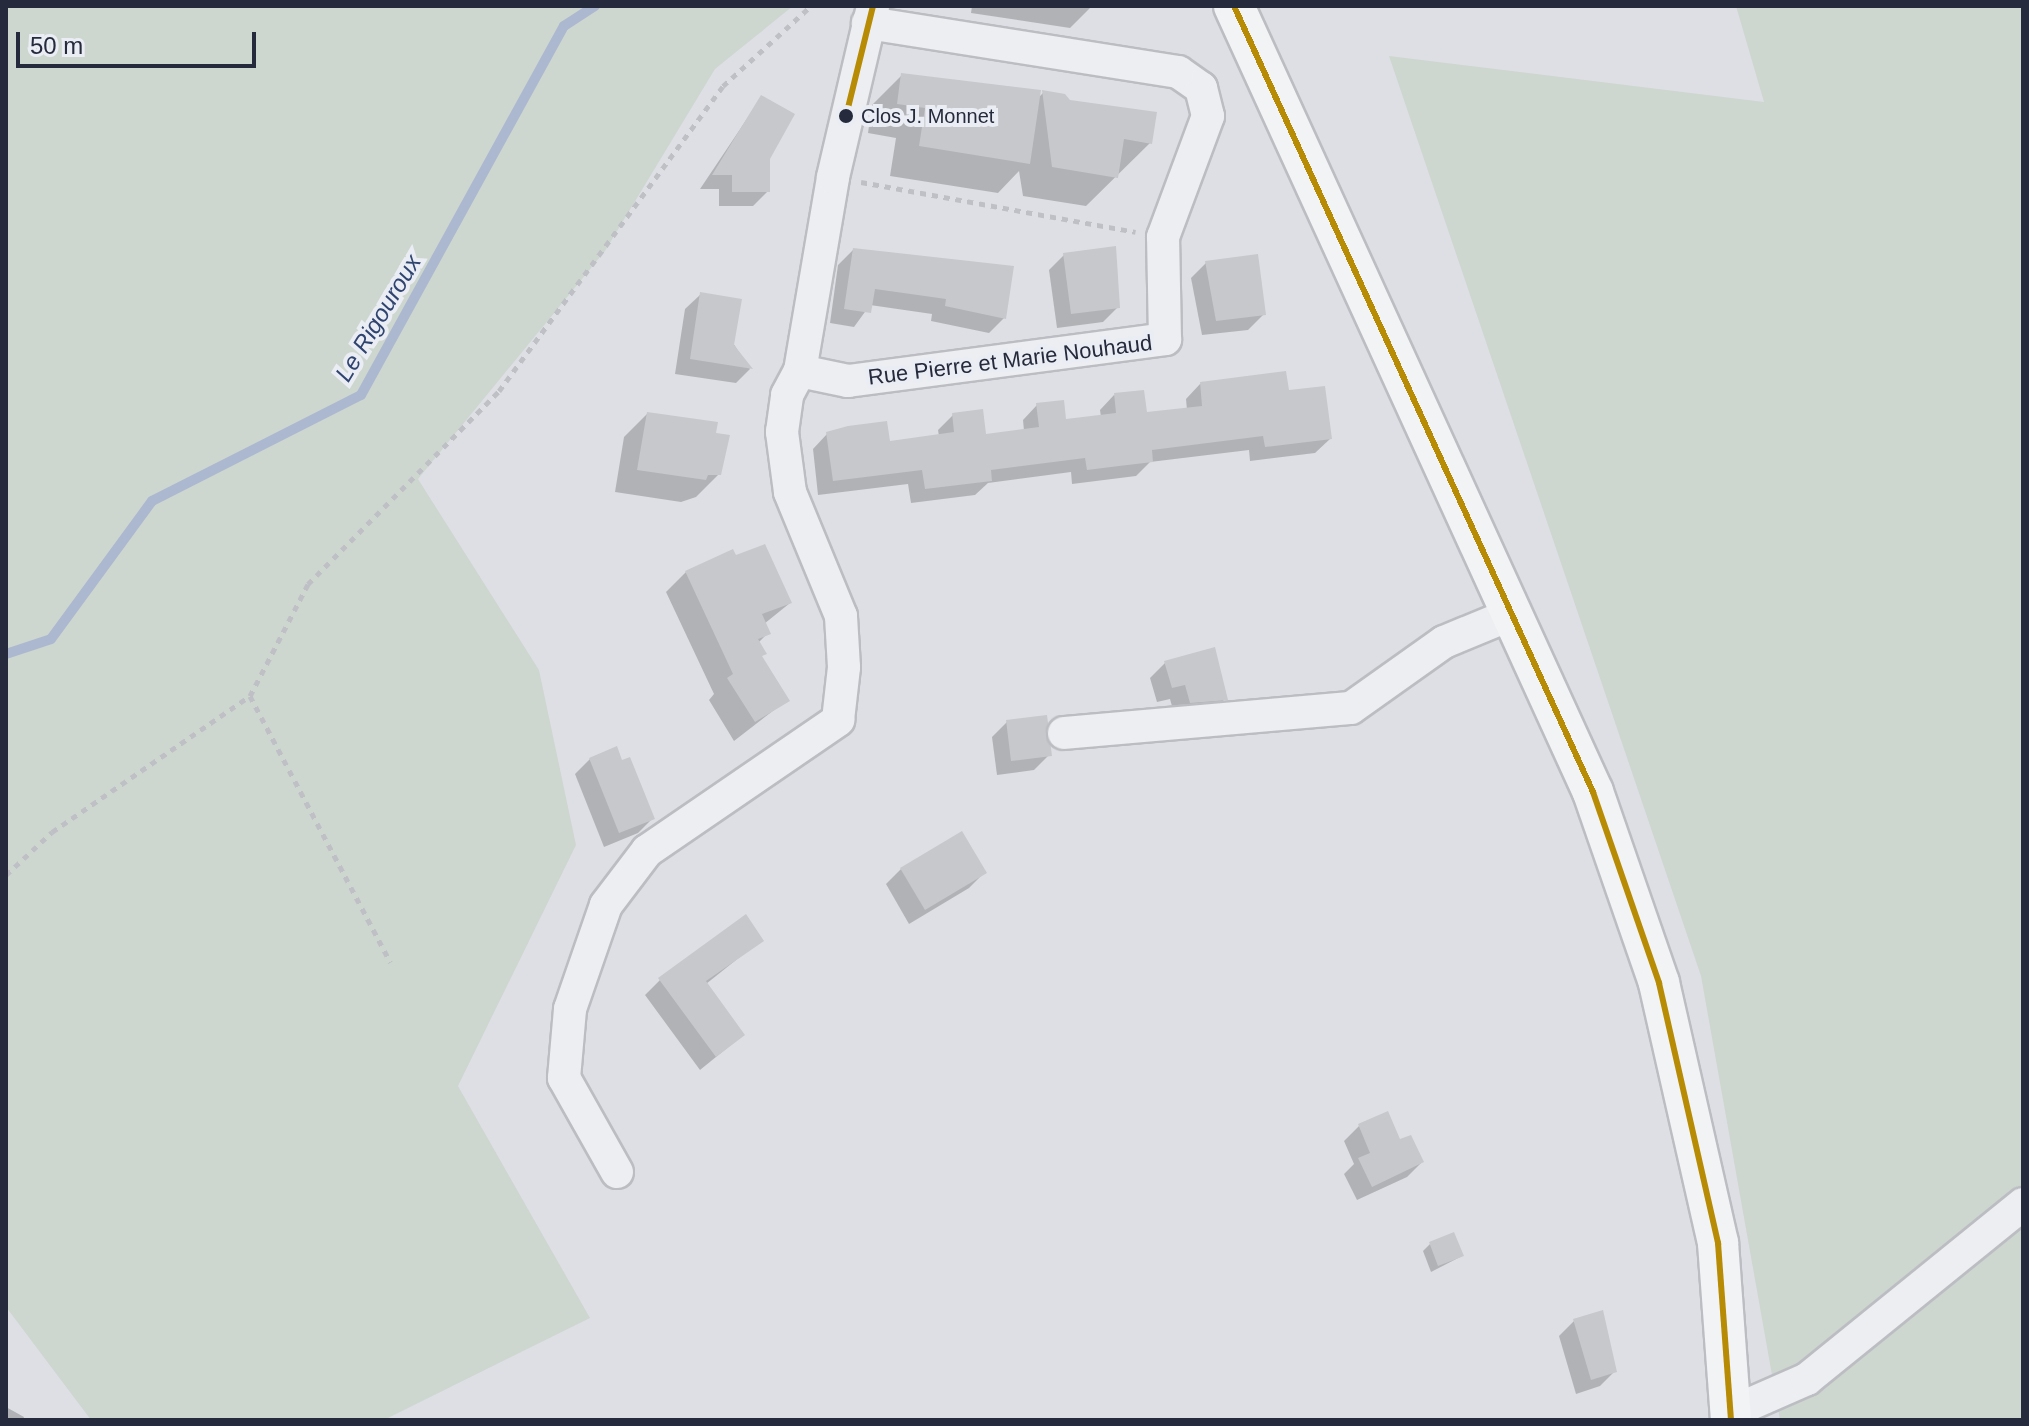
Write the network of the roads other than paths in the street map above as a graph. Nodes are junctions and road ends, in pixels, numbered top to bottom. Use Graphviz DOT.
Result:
graph roads {
  1 [pos="1234,6"];
  2 [pos="871,14"];
  3 [pos="800,371"];
  4 [pos="1514,613"];
  5 [pos="1064,733"];
  6 [pos="617,1172"];
  7 [pos="2023,1204"];
  8 [pos="1731,1416"];
  1 -- 4 [label="main road"];
  2 -- 3 [label="street, Rue Pierre et Marie Nouhaud"];
  2 -- 3 [label="street, Rue Pierre et Marie Nouhaud"];
  3 -- 6 [label="street"];
  4 -- 5 [label="street"];
  4 -- 8 [label="main road"];
  7 -- 8 [label="street"];
}
